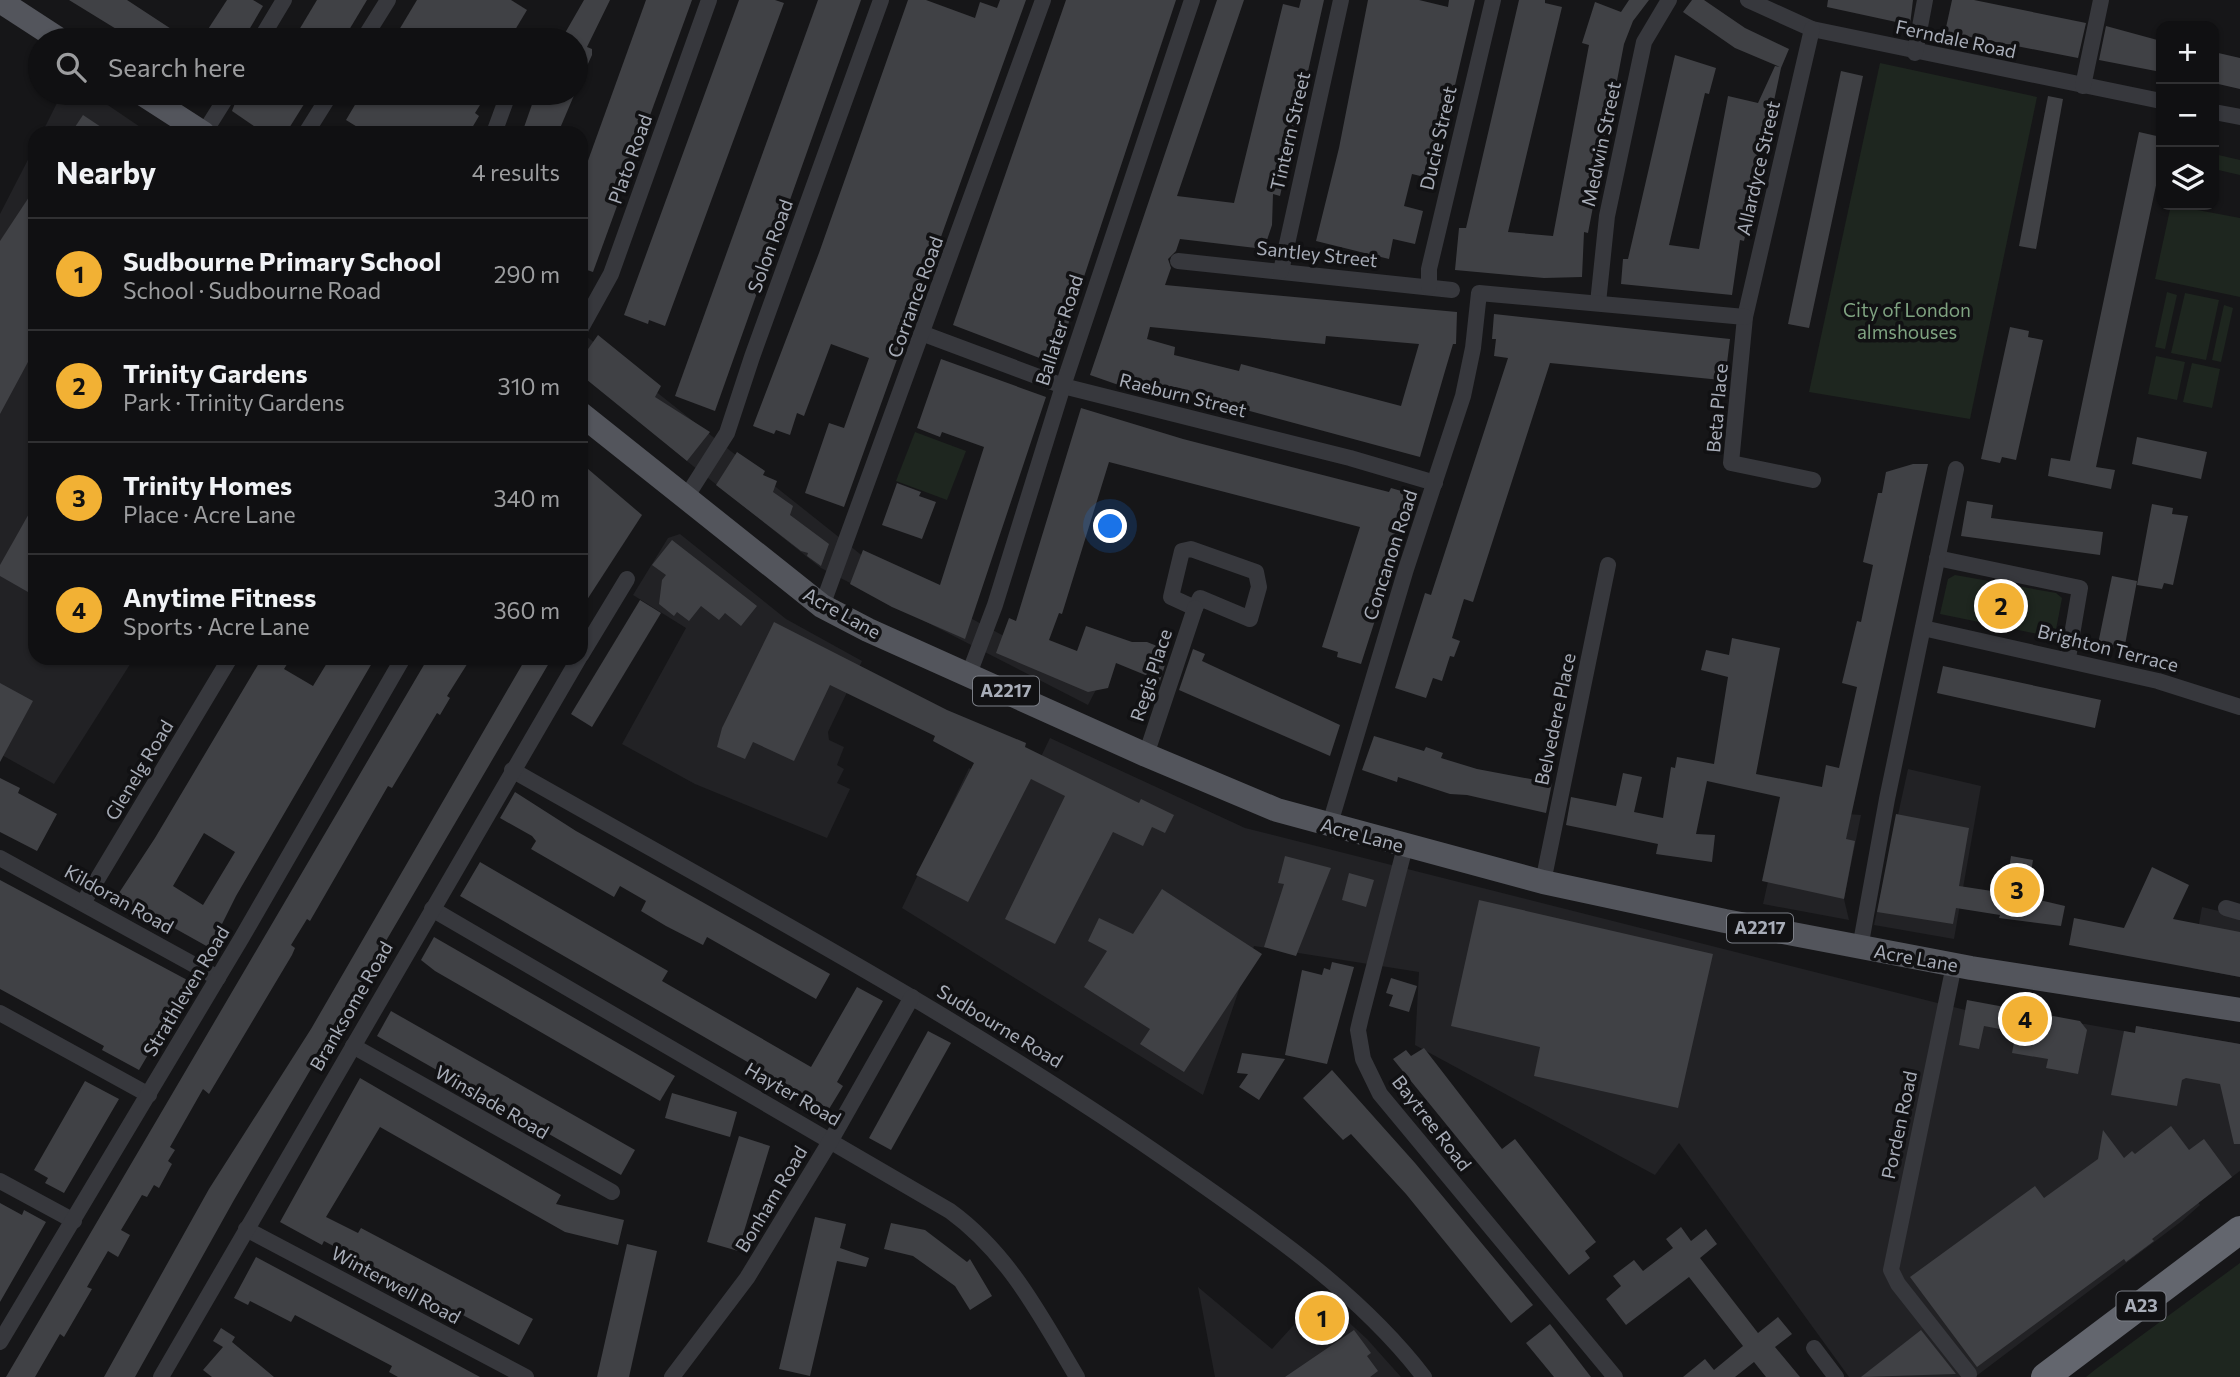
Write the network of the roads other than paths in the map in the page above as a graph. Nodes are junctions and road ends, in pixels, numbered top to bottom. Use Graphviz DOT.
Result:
graph roads {
  1 [pos="284,0"];
  2 [pos="388,0"];
  3 [pos="709,0"];
  4 [pos="881,0"];
  5 [pos="1043,0"];
  6 [pos="1192,0"];
  7 [pos="1341,0"];
  8 [pos="1493,0"];
  9 [pos="1669,0"];
  10 [pos="1749,0"];
  11 [pos="1925,0"];
  12 [pos="2101,0"];
  13 [pos="0,1"];
  14 [pos="42,28"];
  15 [pos="267,28"];
  16 [pos="370,28"];
  17 [pos="1812,29"];
  18 [pos="1915,52"];
  19 [pos="2083,86"];
  20 [pos="2156,100"];
  21 [pos="160,105"];
  22 [pos="222,105"];
  23 [pos="324,105"];
  24 [pos="504,105"];
  25 [pos="2219,113"];
  26 [pos="2240,117"];
  27 [pos="193,126"];
  28 [pos="208,126"];
  29 [pos="310,126"];
  30 [pos="497,126"];
  31 [pos="1178,261"];
  32 [pos="1281,271"];
  33 [pos="1429,288"];
  34 [pos="1452,290"];
  35 [pos="1598,303"];
  36 [pos="588,315"];
  37 [pos="1745,317"];
  38 [pos="924,334"];
  39 [pos="1063,386"];
  40 [pos="588,420"];
  41 [pos="1956,469"];
  42 [pos="1813,480"];
  43 [pos="1435,483"];
  44 [pos="685,499"];
  45 [pos="1937,558"];
  46 [pos="1608,565"];
  47 [pos="627,579"];
  48 [pos="822,606"];
  49 [pos="1195,608"];
  50 [pos="1923,628"];
  51 [pos="588,644"];
  52 [pos="2068,658"];
  53 [pos="226,665"];
  54 [pos="399,665"];
  55 [pos="575,665"];
  56 [pos="969,674"];
  57 [pos="2240,707"];
  58 [pos="1146,755"];
  59 [pos="512,770"];
  60 [pos="1329,827"];
  61 [pos="1405,847"];
  62 [pos="0,858"];
  63 [pos="1543,882"];
  64 [pos="83,903"];
  65 [pos="432,909"];
  66 [pos="1860,948"];
  67 [pos="1954,965"];
  68 [pos="218,978"];
  69 [pos="912,997"];
  70 [pos="2240,1010"];
  71 [pos="0,1013"];
  72 [pos="353,1046"];
  73 [pos="149,1095"];
  74 [pos="831,1140"];
  75 [pos="0,1181"];
  76 [pos="612,1192"];
  77 [pos="74,1221"];
  78 [pos="246,1228"];
  79 [pos="2240,1230"];
  80 [pos="0,1342"];
  81 [pos="1814,1348"];
  82 [pos="1969,1374"];
  83 [pos="166,1375"];
  84 [pos="526,1377"];
  85 [pos="672,1377"];
  86 [pos="1077,1377"];
  87 [pos="1424,1377"];
  88 [pos="1615,1377"];
  89 [pos="1836,1377"];
  90 [pos="2045,1377"];
  1 -- 15 [label="street"];
  2 -- 16 [label="street"];
  3 -- 36 [label="street, Plato Road"];
  4 -- 44 [label="street, Solon Road"];
  5 -- 38 [label="street, Corrance Road"];
  6 -- 39 [label="street, Ballater Road"];
  7 -- 32 [label="street, Tintern Street"];
  8 -- 33 [label="street, Ducie Street"];
  9 -- 35 [label="street, Medwin Street"];
  10 -- 17 [label="street, Ferndale Road"];
  11 -- 18 [label="street"];
  12 -- 19 [label="street"];
  13 -- 14 [label="main road"];
  17 -- 18 [label="street, Ferndale Road"];
  17 -- 37 [label="street, Allardyce Street"];
  18 -- 19 [label="street, Ferndale Road"];
  19 -- 20 [label="street, Ferndale Road"];
  21 -- 27 [label="main road"];
  22 -- 28 [label="street"];
  23 -- 29 [label="street"];
  24 -- 30 [label="street"];
  25 -- 26 [label="street"];
  31 -- 32 [label="street, Santley Street"];
  32 -- 33 [label="street, Santley Street"];
  33 -- 34 [label="street, Santley Street"];
  35 -- 37 [label="street"];
  35 -- 43 [label="street, Concanon Road"];
  37 -- 42 [label="street, Beta Place"];
  38 -- 39 [label="street, Raeburn Street"];
  38 -- 48 [label="street, Corrance Road"];
  39 -- 43 [label="street, Raeburn Street"];
  39 -- 56 [label="street, Ballater Road"];
  40 -- 44 [label="main road, Acre Lane / A2217"];
  41 -- 45 [label="street"];
  43 -- 60 [label="street, Concanon Road"];
  44 -- 48 [label="main road, Acre Lane / A2217"];
  45 -- 50 [label="street"];
  45 -- 52 [label="street"];
  46 -- 63 [label="street, Belvedere Place"];
  47 -- 51 [label="street, Branksome Road"];
  48 -- 56 [label="main road, Acre Lane / A2217"];
  49 -- 49 [label="street"];
  49 -- 58 [label="street, Regis Place"];
  50 -- 52 [label="street, Brighton Terrace"];
  50 -- 66 [label="street"];
  52 -- 57 [label="street, Brighton Terrace"];
  53 -- 64 [label="street, Glenelg Road"];
  54 -- 68 [label="street, Strathleven Road"];
  55 -- 59 [label="street, Branksome Road"];
  56 -- 58 [label="main road, Acre Lane / A2217"];
  58 -- 60 [label="main road, Acre Lane / A2217"];
  59 -- 65 [label="street, Branksome Road"];
  59 -- 69 [label="street, Sudbourne Road"];
  60 -- 61 [label="main road, Acre Lane / A2217"];
  61 -- 63 [label="main road, Acre Lane / A2217"];
  61 -- 88 [label="street, Baytree Road"];
  62 -- 64 [label="street, Kildoran Road"];
  63 -- 66 [label="main road, Acre Lane / A2217"];
  64 -- 68 [label="street, Kildoran Road"];
  65 -- 72 [label="street, Branksome Road"];
  65 -- 74 [label="street, Hayter Road"];
  66 -- 67 [label="main road, Acre Lane / A2217"];
  67 -- 70 [label="main road, Acre Lane / A2217"];
  67 -- 82 [label="street, Porden Road"];
  68 -- 73 [label="street, Strathleven Road"];
  69 -- 74 [label="street, Bonham Road"];
  69 -- 87 [label="street, Sudbourne Road"];
  71 -- 73 [label="street"];
  72 -- 76 [label="street, Winslade Road"];
  72 -- 78 [label="street, Branksome Road"];
  73 -- 77 [label="street, Strathleven Road"];
  74 -- 85 [label="street, Bonham Road"];
  74 -- 86 [label="street, Hayter Road"];
  75 -- 77 [label="street"];
  77 -- 80 [label="street, Strathleven Road"];
  78 -- 83 [label="street, Branksome Road"];
  78 -- 84 [label="street, Winterwell Road"];
  79 -- 90 [label="highway, A23"];
  81 -- 89 [label="street"];
}
